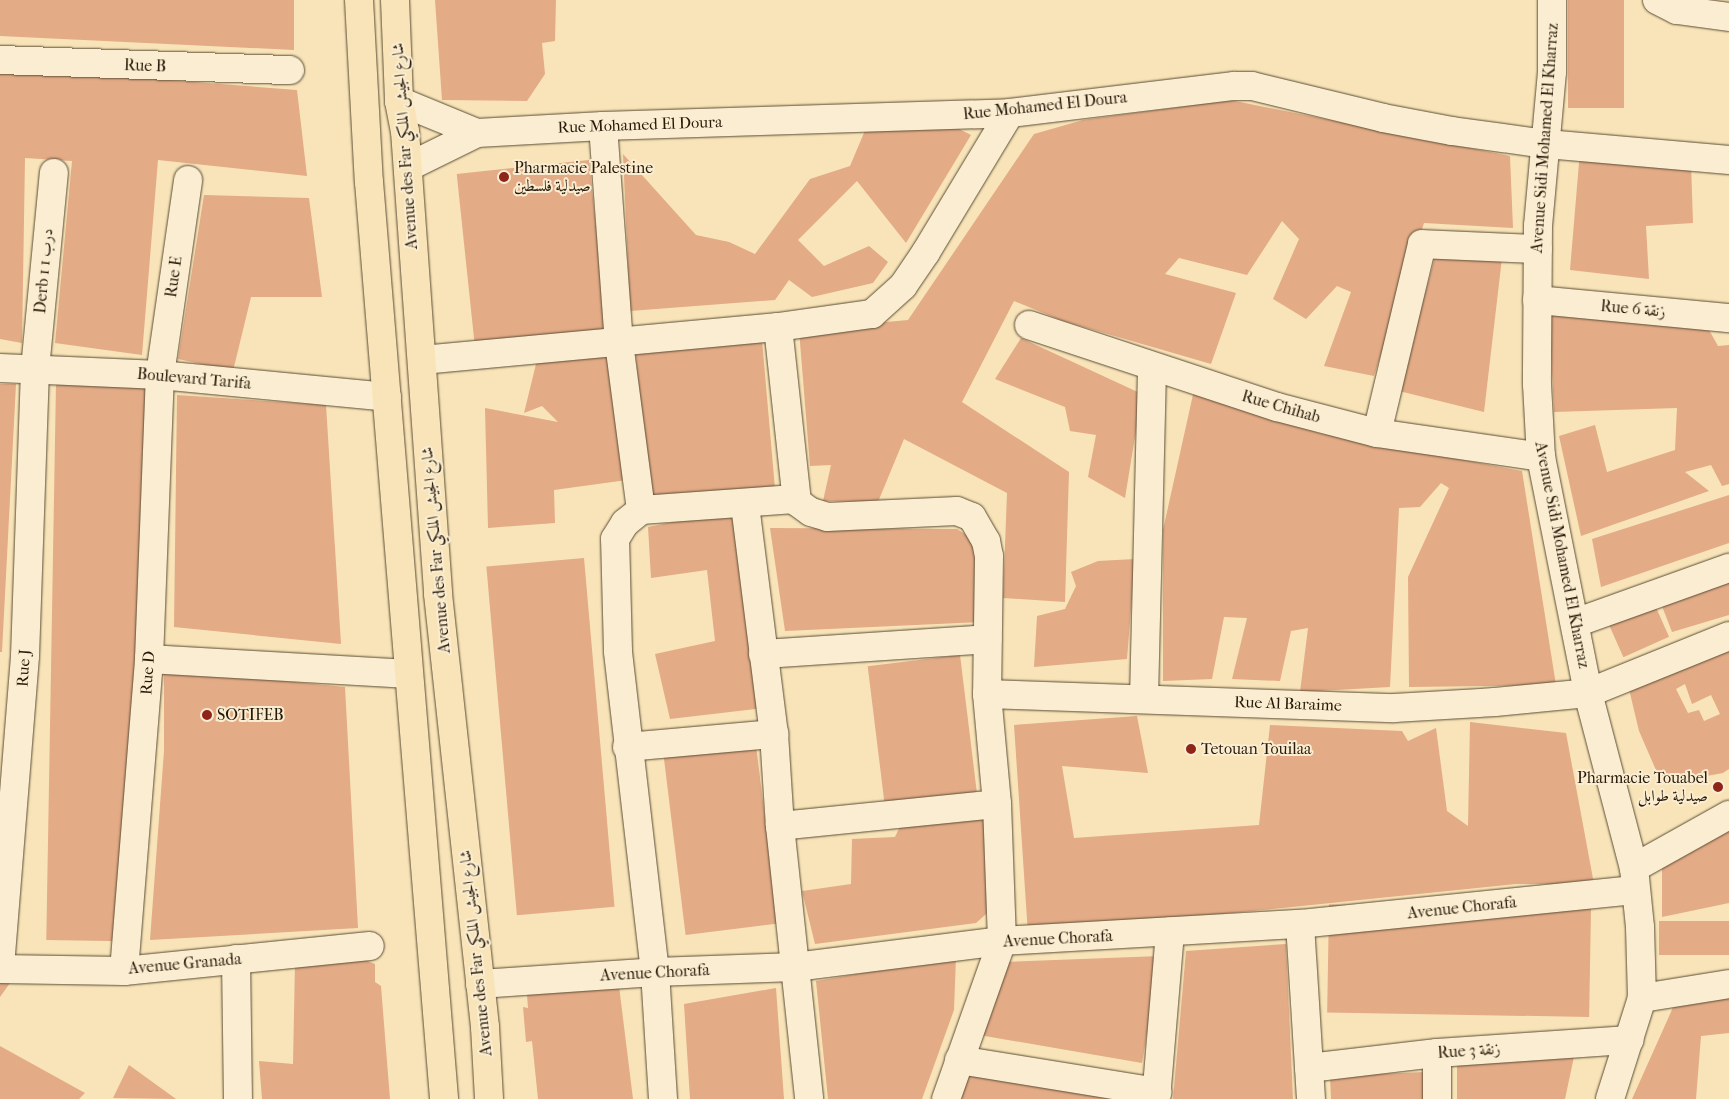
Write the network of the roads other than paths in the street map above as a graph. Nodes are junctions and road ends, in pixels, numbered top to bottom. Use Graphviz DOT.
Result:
graph roads {
  1 [pos="358,0"];
  2 [pos="395,0"];
  3 [pos="1552,0"];
  4 [pos="1657,0"];
  5 [pos="1729,17"];
  6 [pos="0,60"];
  7 [pos="290,70"];
  8 [pos="399,101"];
  9 [pos="1010,113"];
  10 [pos="604,126"];
  11 [pos="477,133"];
  12 [pos="1546,144"];
  13 [pos="1729,160"];
  14 [pos="408,167"];
  15 [pos="54,173"];
  16 [pos="188,180"];
  17 [pos="1538,249"];
  18 [pos="1538,300"];
  19 [pos="1729,318"];
  20 [pos="1029,325"];
  21 [pos="778,327"];
  22 [pos="619,343"];
  23 [pos="422,360"];
  24 [pos="0,368"];
  25 [pos="1152,368"];
  26 [pos="35,369"];
  27 [pos="160,375"];
  28 [pos="387,397"];
  29 [pos="1377,433"];
  30 [pos="1541,457"];
  31 [pos="795,499"];
  32 [pos="745,505"];
  33 [pos="641,510"];
  34 [pos="1729,568"];
  35 [pos="1575,623"];
  36 [pos="1729,636"];
  37 [pos="986,639"];
  38 [pos="763,654"];
  39 [pos="149,659"];
  40 [pos="409,674"];
  41 [pos="1588,693"];
  42 [pos="987,694"];
  43 [pos="1144,698"];
  44 [pos="774,734"];
  45 [pos="627,746"];
  46 [pos="997,804"];
  47 [pos="1729,815"];
  48 [pos="780,826"];
  49 [pos="1635,879"];
  50 [pos="1300,924"];
  51 [pos="1170,932"];
  52 [pos="1002,942"];
  53 [pos="370,946"];
  54 [pos="236,960"];
  55 [pos="795,967"];
  56 [pos="0,968"];
  57 [pos="124,971"];
  58 [pos="655,972"];
  59 [pos="480,984"];
  60 [pos="1729,984"];
  61 [pos="1642,998"];
  62 [pos="1630,1040"];
  63 [pos="1437,1053"];
  64 [pos="959,1060"];
  65 [pos="1309,1068"];
  66 [pos="1157,1096"];
  67 [pos="238,1099"];
  68 [pos="444,1099"];
  69 [pos="489,1099"];
  70 [pos="663,1099"];
  71 [pos="809,1099"];
  72 [pos="946,1099"];
  73 [pos="1311,1099"];
  74 [pos="1437,1099"];
  75 [pos="1610,1099"];
  1 -- 28 [label="main road"];
  2 -- 8 [label="main road, Avenue des Far شارع الجيش الملكي"];
  3 -- 12 [label="street, Avenue Sidi Mohamed El Kharraz"];
  4 -- 5 [label="street"];
  6 -- 7 [label="street, Rue B"];
  8 -- 11 [label="street, Rue Mohamed El Doura"];
  8 -- 14 [label="main road, Avenue des Far شارع الجيش الملكي"];
  9 -- 10 [label="street, Rue Mohamed El Doura"];
  9 -- 12 [label="street, Rue Mohamed El Doura"];
  9 -- 21 [label="street"];
  10 -- 11 [label="street, Rue Mohamed El Doura"];
  10 -- 22 [label="street"];
  11 -- 14 [label="street, Rue Mohamed El Doura"];
  12 -- 13 [label="street, Rue Mohamed El Doura"];
  12 -- 17 [label="street, Avenue Sidi Mohamed El Kharraz"];
  14 -- 23 [label="main road, Avenue des Far شارع الجيش الملكي"];
  15 -- 26 [label="street, Derb 1 درب 1"];
  16 -- 27 [label="street, Rue E"];
  17 -- 18 [label="street, Avenue Sidi Mohamed El Kharraz"];
  17 -- 29 [label="street"];
  18 -- 19 [label="street, Rue 6 زنقة"];
  18 -- 30 [label="street, Avenue Sidi Mohamed El Kharraz"];
  20 -- 25 [label="street, Rue Chihab"];
  21 -- 22 [label="street"];
  21 -- 31 [label="street"];
  22 -- 23 [label="street"];
  22 -- 33 [label="street"];
  23 -- 59 [label="main road, Avenue des Far شارع الجيش الملكي"];
  24 -- 26 [label="street, Boulevard Tarifa"];
  25 -- 29 [label="street, Rue Chihab"];
  25 -- 43 [label="street"];
  26 -- 27 [label="street, Boulevard Tarifa"];
  26 -- 56 [label="street, Rue J"];
  27 -- 28 [label="street, Boulevard Tarifa"];
  27 -- 39 [label="street, Rue D"];
  28 -- 40 [label="main road"];
  29 -- 30 [label="street, Rue Chihab"];
  30 -- 35 [label="street, Avenue Sidi Mohamed El Kharraz"];
  31 -- 32 [label="street"];
  31 -- 37 [label="street"];
  32 -- 33 [label="street"];
  32 -- 38 [label="street"];
  33 -- 45 [label="street"];
  34 -- 35 [label="street"];
  35 -- 41 [label="street, Avenue Sidi Mohamed El Kharraz"];
  36 -- 41 [label="street, Rue Al Baraime"];
  37 -- 38 [label="street"];
  37 -- 42 [label="street"];
  38 -- 44 [label="street"];
  39 -- 40 [label="street"];
  39 -- 57 [label="street, Rue D"];
  40 -- 68 [label="main road"];
  41 -- 43 [label="street, Rue Al Baraime"];
  41 -- 49 [label="street, Avenue Sidi Mohamed El Kharraz"];
  42 -- 43 [label="street, Rue Al Baraime"];
  42 -- 46 [label="street"];
  44 -- 45 [label="street"];
  44 -- 48 [label="street"];
  45 -- 58 [label="street"];
  46 -- 48 [label="street"];
  46 -- 52 [label="street"];
  47 -- 49 [label="street"];
  48 -- 55 [label="street"];
  49 -- 50 [label="street, Avenue Chorafa"];
  49 -- 61 [label="street, Avenue Sidi Mohamed El Kharraz"];
  50 -- 51 [label="street, Avenue Chorafa"];
  50 -- 65 [label="street"];
  51 -- 52 [label="street, Avenue Chorafa"];
  51 -- 66 [label="street"];
  52 -- 55 [label="street, Avenue Chorafa"];
  52 -- 64 [label="street"];
  53 -- 54 [label="street, Avenue Granada"];
  54 -- 57 [label="street, Avenue Granada"];
  54 -- 67 [label="street"];
  55 -- 58 [label="street, Avenue Chorafa"];
  55 -- 71 [label="street"];
  56 -- 57 [label="street, Avenue Granada"];
  58 -- 59 [label="street, Avenue Chorafa"];
  58 -- 70 [label="street"];
  59 -- 69 [label="main road, Avenue des Far شارع الجيش الملكي"];
  60 -- 61 [label="street"];
  61 -- 62 [label="street, Avenue Sidi Mohamed El Kharraz"];
  62 -- 63 [label="street, Rue 3 زنقة"];
  62 -- 75 [label="street, Avenue Sidi Mohamed El Kharraz"];
  63 -- 65 [label="street, Rue 3 زنقة"];
  63 -- 74 [label="street"];
  64 -- 66 [label="street"];
  64 -- 72 [label="street"];
  65 -- 73 [label="street"];
}
